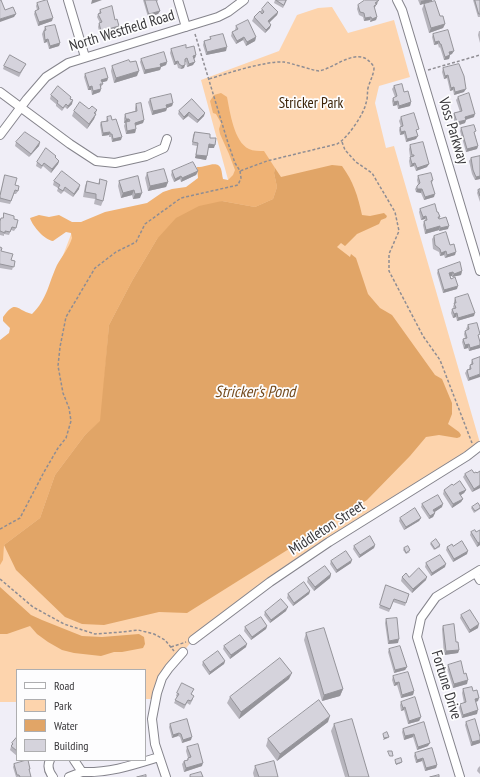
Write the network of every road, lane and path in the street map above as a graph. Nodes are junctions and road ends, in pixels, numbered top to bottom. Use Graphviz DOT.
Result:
graph roads {
  1 [pos="68,0"];
  2 [pos="178,0"];
  3 [pos="244,0"];
  4 [pos="397,0"];
  5 [pos="186,27"];
  6 [pos="195,34"];
  7 [pos="480,55"];
  8 [pos="85,57"];
  9 [pos="426,71"];
  10 [pos="209,79"];
  11 [pos="0,92"];
  12 [pos="22,107"];
  13 [pos="0,135"];
  14 [pos="167,139"];
  15 [pos="342,142"];
  16 [pos="240,171"];
  17 [pos="480,271"];
  18 [pos="477,448"];
  19 [pos="0,529"];
  20 [pos="479,574"];
  21 [pos="0,579"];
  22 [pos="193,640"];
  23 [pos="171,647"];
  24 [pos="181,654"];
  25 [pos="160,757"];
  26 [pos="49,761"];
  27 [pos="75,761"];
  28 [pos="82,772"];
  29 [pos="53,777"];
  30 [pos="69,777"];
  31 [pos="166,777"];
  32 [pos="460,777"];
  1 -- 8 [label="street"];
  2 -- 5 [label="street"];
  3 -- 5 [label="street, North Westfield Road"];
  4 -- 17 [label="street, Voss Parkway"];
  5 -- 8 [label="street, North Westfield Road"];
  6 -- 10 [label="path"];
  7 -- 9 [label="path"];
  8 -- 12 [label="street, North Westfield Road"];
  10 -- 15 [label="path"];
  10 -- 16 [label="path"];
  11 -- 12 [label="street"];
  12 -- 13 [label="street, North Westfield Road"];
  12 -- 14 [label="street"];
  15 -- 16 [label="path"];
  15 -- 18 [label="path"];
  16 -- 19 [label="path"];
  18 -- 22 [label="street, Middleton Street"];
  20 -- 32 [label="street, Fortune Drive"];
  21 -- 23 [label="path"];
  22 -- 23 [label="path"];
  23 -- 24 [label="path"];
  24 -- 25 [label="street"];
  25 -- 28 [label="street"];
  25 -- 31 [label="street"];
  26 -- 29 [label="street"];
  27 -- 28 [label="street"];
  28 -- 30 [label="street"];
}
